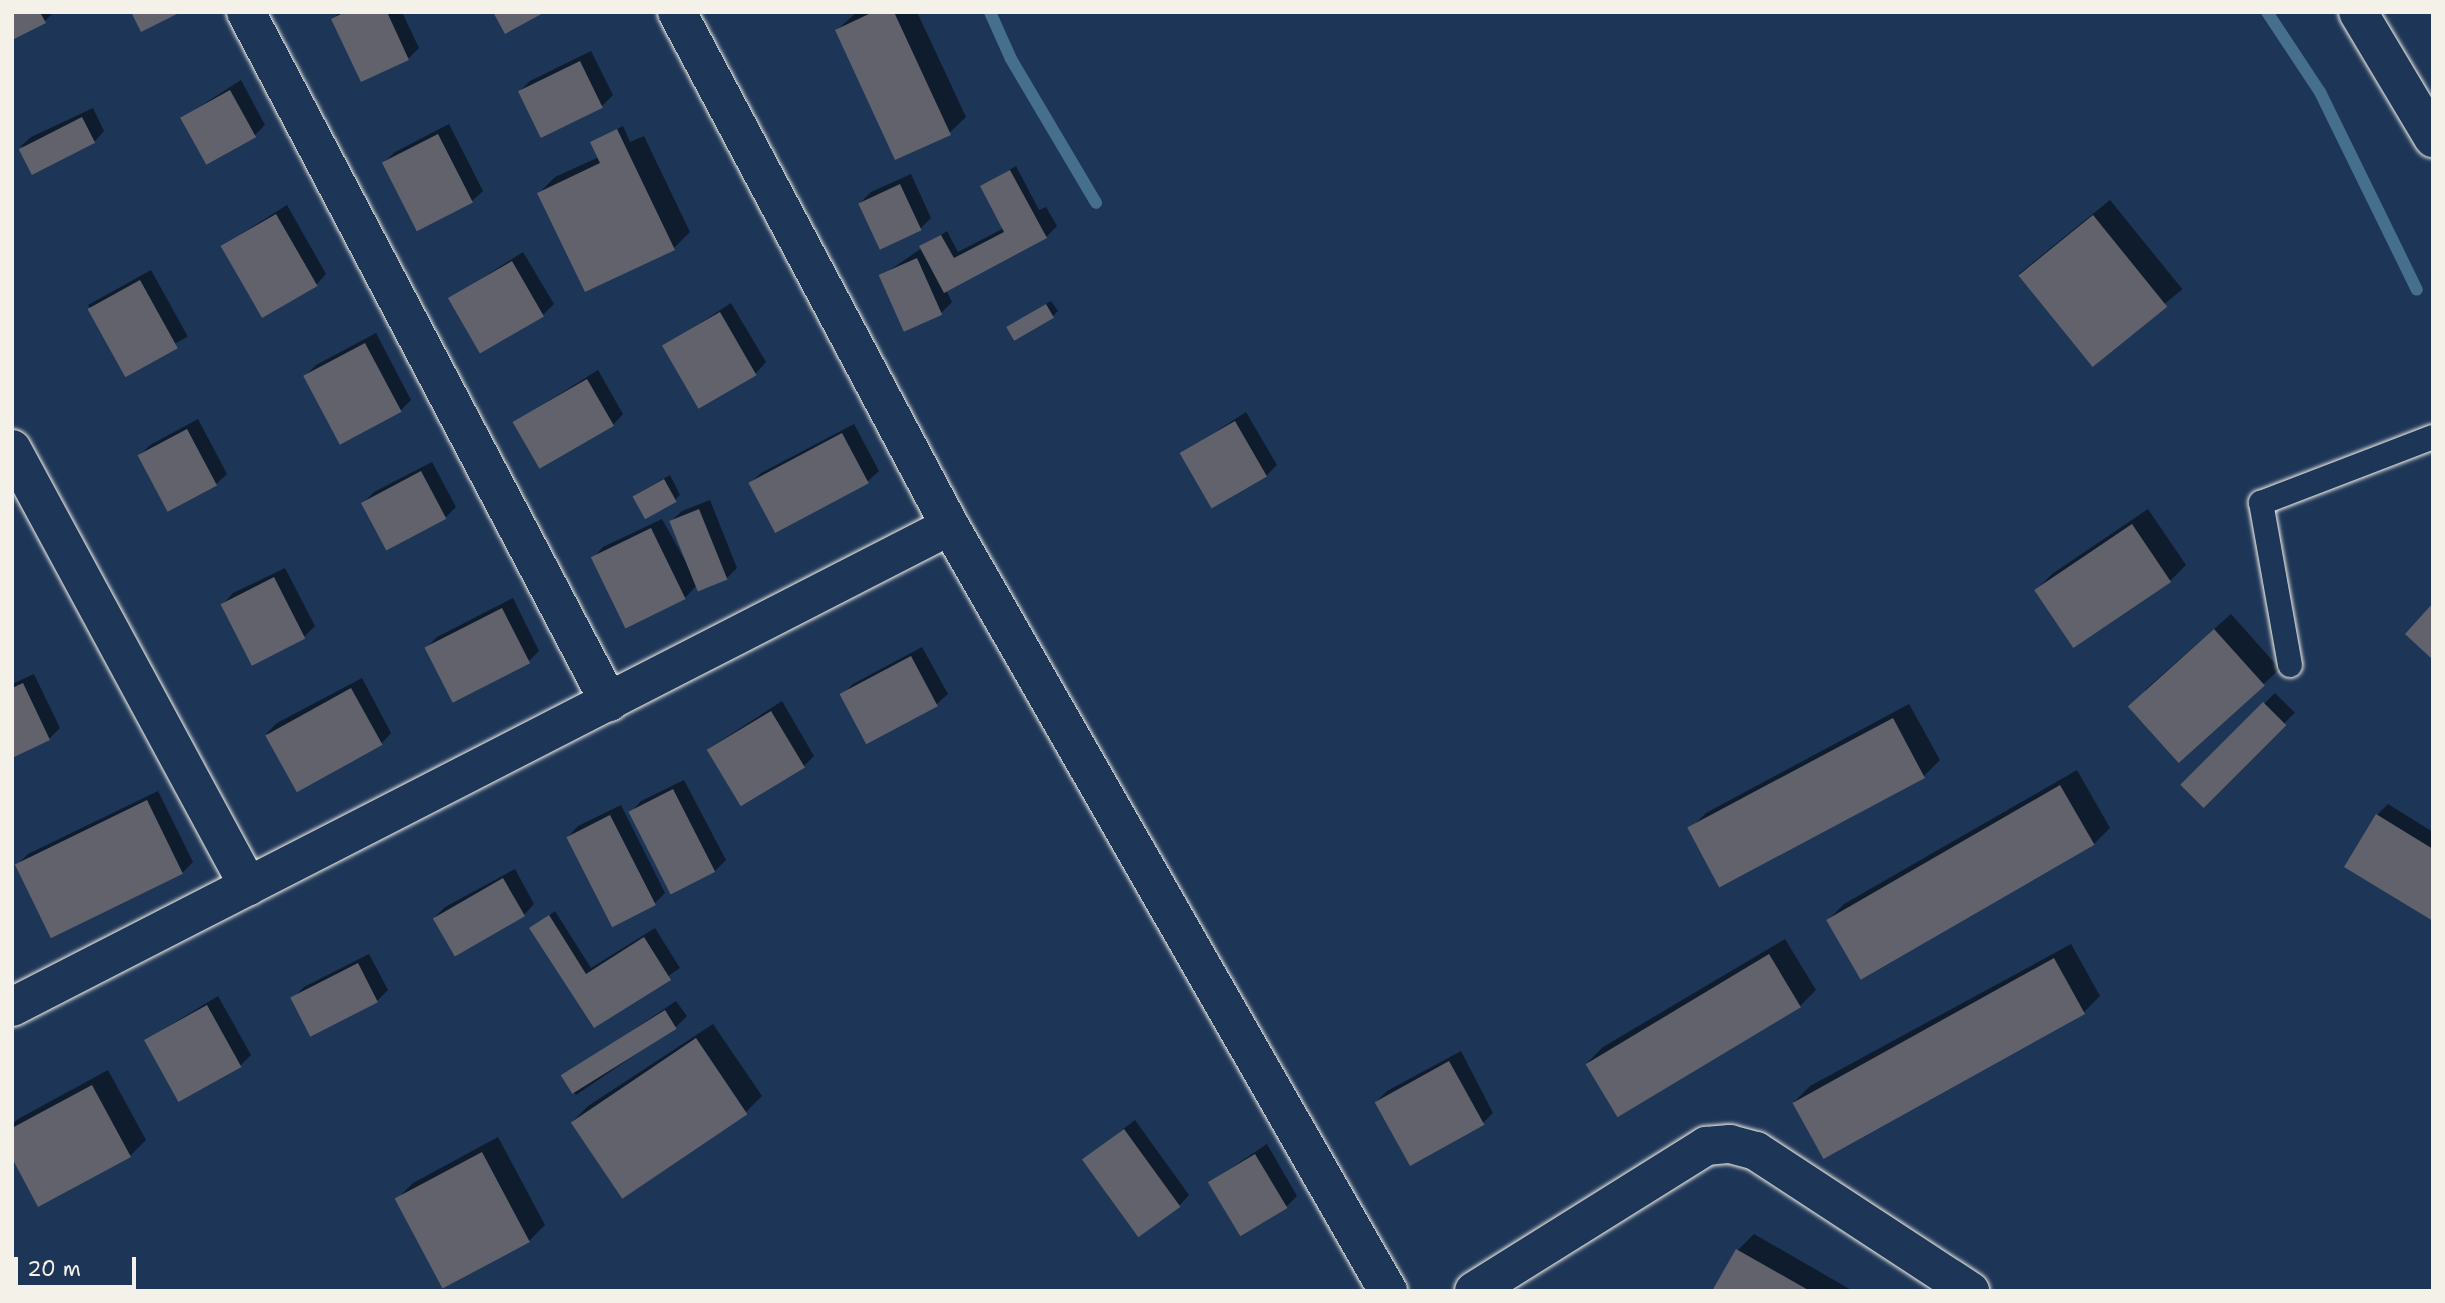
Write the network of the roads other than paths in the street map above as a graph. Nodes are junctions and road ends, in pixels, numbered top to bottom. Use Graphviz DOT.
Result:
graph roads {
  1 [pos="246,12"];
  2 [pos="677,12"];
  3 [pos="2358,12"];
  4 [pos="2433,138"];
  5 [pos="2433,437"];
  6 [pos="12,449"];
  7 [pos="950,526"];
  8 [pos="2290,665"];
  9 [pos="609,702"];
  10 [pos="248,886"];
  11 [pos="12,1007"];
  12 [pos="1388,1291"];
  13 [pos="1474,1291"];
  14 [pos="1970,1291"];
  1 -- 9 [label="street"];
  2 -- 7 [label="street"];
  3 -- 4 [label="street"];
  5 -- 8 [label="lane"];
  6 -- 10 [label="street"];
  7 -- 9 [label="street"];
  7 -- 12 [label="street"];
  9 -- 10 [label="street"];
  10 -- 11 [label="street"];
  13 -- 14 [label="street"];
}
